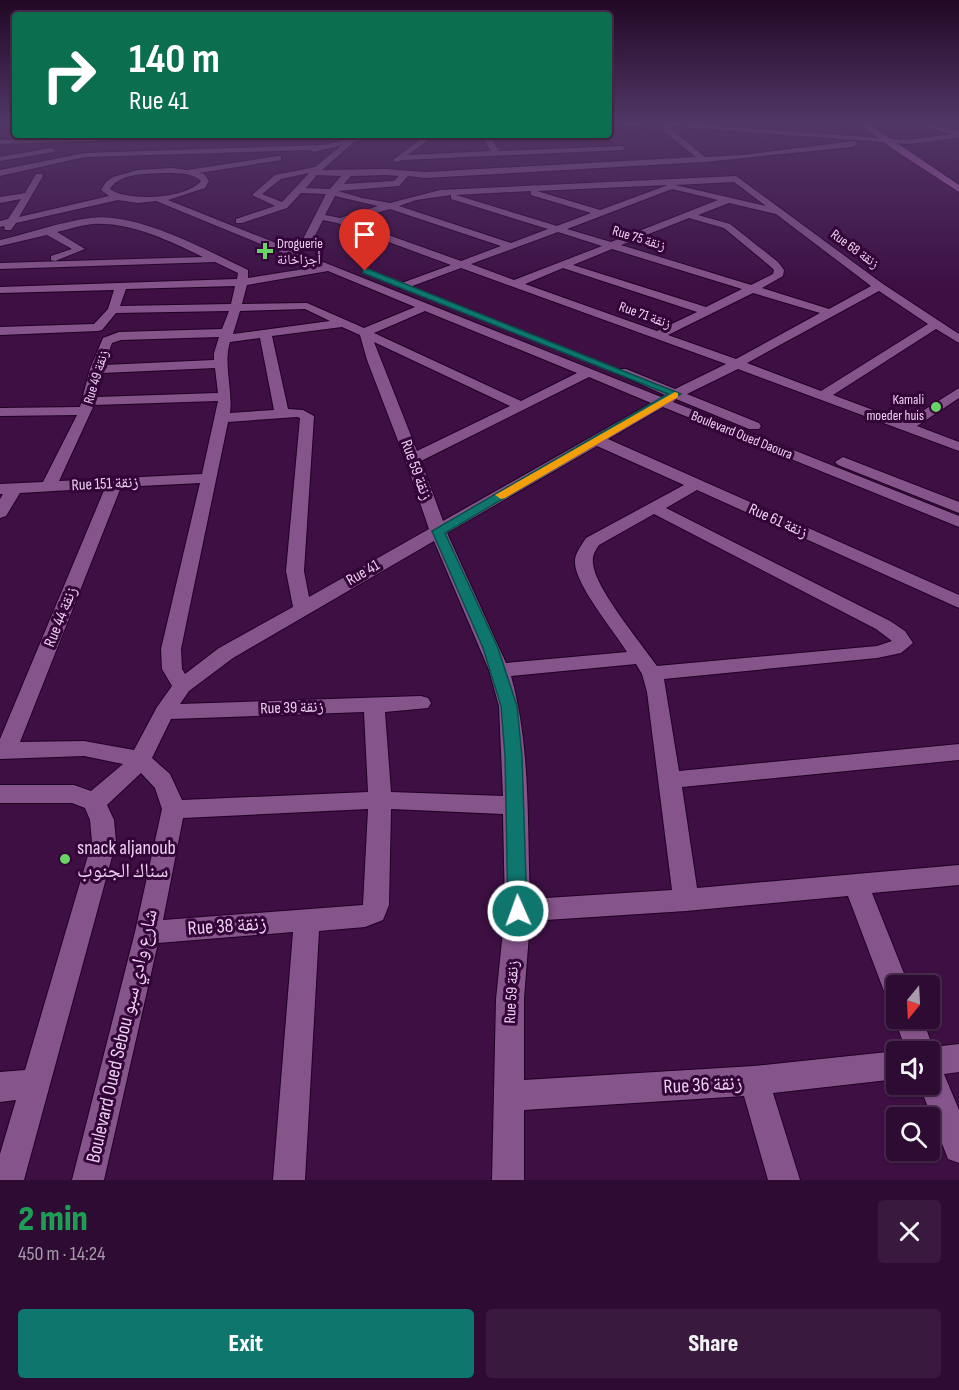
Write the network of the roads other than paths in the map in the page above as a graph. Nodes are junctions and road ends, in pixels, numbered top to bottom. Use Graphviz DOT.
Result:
graph roads {
  1 [pos="34,177"];
  2 [pos="116,177"];
  3 [pos="202,177"];
  4 [pos="213,177"];
  5 [pos="278,177"];
  6 [pos="311,177"];
  7 [pos="345,177"];
  8 [pos="403,177"];
  9 [pos="597,177"];
  10 [pos="629,177"];
  11 [pos="941,177"];
  12 [pos="205,181"];
  13 [pos="653,183"];
  14 [pos="672,187"];
  15 [pos="521,189"];
  16 [pos="959,189"];
  17 [pos="301,190"];
  18 [pos="334,190"];
  19 [pos="108,193"];
  20 [pos="441,193"];
  21 [pos="27,195"];
  22 [pos="118,197"];
  23 [pos="174,197"];
  24 [pos="158,199"];
  25 [pos="0,200"];
  26 [pos="727,200"];
  27 [pos="388,205"];
  28 [pos="284,206"];
  29 [pos="602,213"];
  30 [pos="783,213"];
  31 [pos="688,215"];
  32 [pos="319,216"];
  33 [pos="0,218"];
  34 [pos="13,218"];
  35 [pos="238,221"];
  36 [pos="340,221"];
  37 [pos="0,224"];
  38 [pos="559,228"];
  39 [pos="48,231"];
  40 [pos="0,244"];
  41 [pos="612,245"];
  42 [pos="511,246"];
  43 [pos="304,247"];
  44 [pos="216,260"];
  45 [pos="122,263"];
  46 [pos="347,264"];
  47 [pos="563,264"];
  48 [pos="461,265"];
  49 [pos="0,266"];
  50 [pos="29,266"];
  51 [pos="330,268"];
  52 [pos="242,282"];
  53 [pos="514,284"];
  54 [pos="116,286"];
  55 [pos="403,286"];
  56 [pos="879,286"];
  57 [pos="0,290"];
  58 [pos="753,290"];
  59 [pos="236,307"];
  60 [pos="424,307"];
  61 [pos="113,310"];
  62 [pos="709,312"];
  63 [pos="828,312"];
  64 [pos="343,323"];
  65 [pos="936,324"];
  66 [pos="0,331"];
  67 [pos="365,332"];
  68 [pos="266,334"];
  69 [pos="225,336"];
  70 [pos="657,336"];
  71 [pos="959,339"];
  72 [pos="221,364"];
  73 [pos="737,364"];
  74 [pos="96,369"];
  75 [pos="589,372"];
  76 [pos="959,392"];
  77 [pos="822,396"];
  78 [pos="225,398"];
  79 [pos="669,398"];
  80 [pos="519,405"];
  81 [pos="88,406"];
  82 [pos="0,412"];
  83 [pos="282,415"];
  84 [pos="222,418"];
  85 [pos="905,428"];
  86 [pos="597,440"];
  87 [pos="959,447"];
  88 [pos="413,459"];
  89 [pos="209,478"];
  90 [pos="115,483"];
  91 [pos="697,484"];
  92 [pos="48,487"];
  93 [pos="7,489"];
  94 [pos="652,507"];
  95 [pos="959,508"];
  96 [pos="0,513"];
  97 [pos="959,522"];
  98 [pos="438,531"];
  99 [pos="959,602"];
  100 [pos="302,608"];
  101 [pos="646,665"];
  102 [pos="499,670"];
  103 [pos="182,686"];
  104 [pos="421,704"];
  105 [pos="374,706"];
  106 [pos="164,712"];
  107 [pos="3,750"];
  108 [pos="959,752"];
  109 [pos="139,761"];
  110 [pos="670,780"];
  111 [pos="0,794"];
  112 [pos="380,800"];
  113 [pos="94,802"];
  114 [pos="514,805"];
  115 [pos="173,809"];
  116 [pos="959,875"];
  117 [pos="856,885"];
  118 [pos="686,900"];
  119 [pos="518,911"];
  120 [pos="307,920"];
  121 [pos="148,932"];
  122 [pos="891,975"];
  123 [pos="959,1058"];
  124 [pos="940,1060"];
  125 [pos="886,1066"];
  126 [pos="754,1082"];
  127 [pos="36,1083"];
  128 [pos="0,1087"];
  129 [pos="938,1095"];
  130 [pos="508,1096"];
  131 [pos="959,1148"];
  132 [pos="8,1180"];
  133 [pos="88,1180"];
  134 [pos="289,1180"];
  135 [pos="507,1180"];
  136 [pos="784,1180"];
  1 -- 21 [label="street"];
  2 -- 19 [label="street"];
  3 -- 12 [label="street"];
  4 -- 12 [label="street"];
  5 -- 28 [label="street"];
  6 -- 17 [label="street"];
  7 -- 18 [label="street"];
  8 -- 18 [label="street"];
  9 -- 15 [label="street"];
  10 -- 13 [label="street"];
  11 -- 16 [label="main road"];
  12 -- 23 [label="street"];
  13 -- 14 [label="street"];
  13 -- 30 [label="street, Rue 68 زنقة"];
  14 -- 26 [label="street"];
  14 -- 29 [label="street"];
  15 -- 20 [label="street"];
  15 -- 29 [label="street"];
  17 -- 18 [label="street"];
  17 -- 28 [label="street"];
  18 -- 27 [label="street"];
  18 -- 32 [label="street"];
  19 -- 22 [label="street"];
  19 -- 34 [label="street"];
  20 -- 27 [label="street"];
  20 -- 38 [label="street, Rue 75 زنقة"];
  21 -- 25 [label="street"];
  21 -- 34 [label="street"];
  22 -- 24 [label="street"];
  22 -- 34 [label="street"];
  23 -- 24 [label="street"];
  23 -- 35 [label="street, Boulevard Oued Daoura"];
  24 -- 51 [label="street, Boulevard Oued Daoura"];
  26 -- 30 [label="street"];
  26 -- 31 [label="street"];
  27 -- 36 [label="street"];
  27 -- 42 [label="street"];
  28 -- 35 [label="street"];
  29 -- 38 [label="street"];
  30 -- 56 [label="street, Rue 68 زنقة"];
  31 -- 41 [label="street"];
  31 -- 58 [label="street"];
  32 -- 36 [label="street, Rue 71 زنقة"];
  32 -- 43 [label="street"];
  33 -- 34 [label="street"];
  34 -- 37 [label="street"];
  34 -- 40 [label="street"];
  35 -- 43 [label="street, Boulevard Oued Daoura"];
  36 -- 48 [label="street, Rue 71 زنقة"];
  38 -- 41 [label="street, Rue 75 زنقة"];
  38 -- 42 [label="street"];
  39 -- 40 [label="street"];
  39 -- 44 [label="street"];
  39 -- 50 [label="street"];
  41 -- 47 [label="street"];
  41 -- 58 [label="street, Rue 75 زنقة"];
  42 -- 48 [label="street"];
  43 -- 46 [label="street, Boulevard Oued Daoura"];
  44 -- 45 [label="street"];
  44 -- 52 [label="street"];
  45 -- 50 [label="street"];
  45 -- 54 [label="street"];
  46 -- 51 [label="street"];
  46 -- 55 [label="street, Boulevard Oued Daoura"];
  47 -- 53 [label="street"];
  47 -- 62 [label="street"];
  48 -- 53 [label="street, Rue 71 زنقة"];
  48 -- 55 [label="street"];
  49 -- 50 [label="street"];
  51 -- 52 [label="street"];
  51 -- 60 [label="street, Boulevard Oued Daoura"];
  52 -- 54 [label="street"];
  52 -- 59 [label="street"];
  53 -- 70 [label="street, Rue 71 زنقة"];
  54 -- 57 [label="street"];
  54 -- 61 [label="street"];
  55 -- 79 [label="street, Boulevard Oued Daoura"];
  56 -- 63 [label="street, Rue 41"];
  56 -- 65 [label="street, Rue 68 زنقة"];
  58 -- 62 [label="street"];
  58 -- 63 [label="street, Rue 75 زنقة"];
  59 -- 61 [label="street"];
  59 -- 64 [label="street"];
  59 -- 69 [label="street"];
  60 -- 67 [label="street"];
  60 -- 75 [label="street, Boulevard Oued Daoura"];
  61 -- 66 [label="street"];
  62 -- 70 [label="street"];
  63 -- 73 [label="street, Rue 41"];
  64 -- 67 [label="street"];
  64 -- 68 [label="street, Rue 49 زنقة"];
  65 -- 71 [label="street, Rue 68 زنقة"];
  65 -- 77 [label="street"];
  67 -- 80 [label="street"];
  67 -- 88 [label="street, Rue 59 زنقة"];
  68 -- 69 [label="street, Rue 49 زنقة"];
  68 -- 83 [label="street"];
  69 -- 72 [label="street"];
  69 -- 74 [label="street, Rue 49 زنقة"];
  70 -- 73 [label="street, Rue 71 زنقة"];
  72 -- 74 [label="street"];
  72 -- 78 [label="street"];
  73 -- 77 [label="street, Rue 71 زنقة"];
  73 -- 79 [label="street, Rue 41"];
  74 -- 81 [label="street, Rue 49 زنقة"];
  75 -- 79 [label="street, Boulevard Oued Daoura"];
  75 -- 80 [label="street"];
  76 -- 85 [label="street"];
  77 -- 85 [label="street, Rue 71 زنقة"];
  78 -- 81 [label="street"];
  78 -- 84 [label="street"];
  79 -- 86 [label="street, Rue 41"];
  79 -- 95 [label="street, Boulevard Oued Daoura"];
  79 -- 97 [label="street, Boulevard Oued Daoura"];
  80 -- 88 [label="street"];
  81 -- 82 [label="street"];
  81 -- 92 [label="street, Rue 49 زنقة"];
  83 -- 84 [label="street"];
  83 -- 100 [label="street"];
  84 -- 89 [label="street"];
  85 -- 87 [label="street, Rue 71 زنقة"];
  86 -- 91 [label="street, Rue 61 زنقة"];
  86 -- 98 [label="street, Rue 41"];
  88 -- 98 [label="street, Rue 59 زنقة"];
  89 -- 90 [label="street, Rue 151 زنقة"];
  89 -- 103 [label="street"];
  90 -- 92 [label="street, Rue 151 زنقة"];
  90 -- 107 [label="street, Rue 44 زنقة"];
  91 -- 94 [label="street"];
  91 -- 99 [label="street, Rue 61 زنقة"];
  92 -- 93 [label="street, Rue 151 زنقة"];
  93 -- 96 [label="street"];
  94 -- 101 [label="street"];
  94 -- 101 [label="street"];
  98 -- 100 [label="street, Rue 41"];
  98 -- 102 [label="street, Rue 59 زنقة"];
  100 -- 103 [label="street, Rue 41"];
  101 -- 102 [label="street"];
  101 -- 110 [label="street"];
  102 -- 114 [label="street, Rue 59 زنقة"];
  103 -- 106 [label="street, Rue 41"];
  104 -- 105 [label="street, Rue 39 زنقة"];
  105 -- 106 [label="street, Rue 39 زنقة"];
  105 -- 112 [label="street"];
  106 -- 109 [label="street, Rue 41"];
  107 -- 109 [label="street"];
  108 -- 110 [label="street"];
  109 -- 113 [label="street, Rue 41"];
  109 -- 115 [label="street"];
  110 -- 118 [label="street"];
  111 -- 113 [label="street"];
  112 -- 114 [label="street"];
  112 -- 115 [label="street"];
  112 -- 120 [label="street, Rue 38 زنقة"];
  113 -- 127 [label="street"];
  114 -- 119 [label="street, Rue 59 زنقة"];
  115 -- 121 [label="street, Boulevard Oued Sebou شارع وادي سبو"];
  116 -- 117 [label="street"];
  117 -- 118 [label="street"];
  117 -- 122 [label="street"];
  118 -- 119 [label="street"];
  119 -- 130 [label="street, Rue 59 زنقة"];
  120 -- 121 [label="street, Rue 38 زنقة"];
  120 -- 134 [label="street"];
  121 -- 133 [label="street, Boulevard Oued Sebou شارع وادي سبو"];
  123 -- 124 [label="street"];
  125 -- 126 [label="street, Rue 36 زنقة"];
  126 -- 130 [label="street, Rue 36 زنقة"];
  126 -- 136 [label="street"];
  127 -- 128 [label="street"];
  127 -- 132 [label="street"];
  129 -- 131 [label="street"];
  130 -- 135 [label="street, Rue 59 زنقة"];
}
